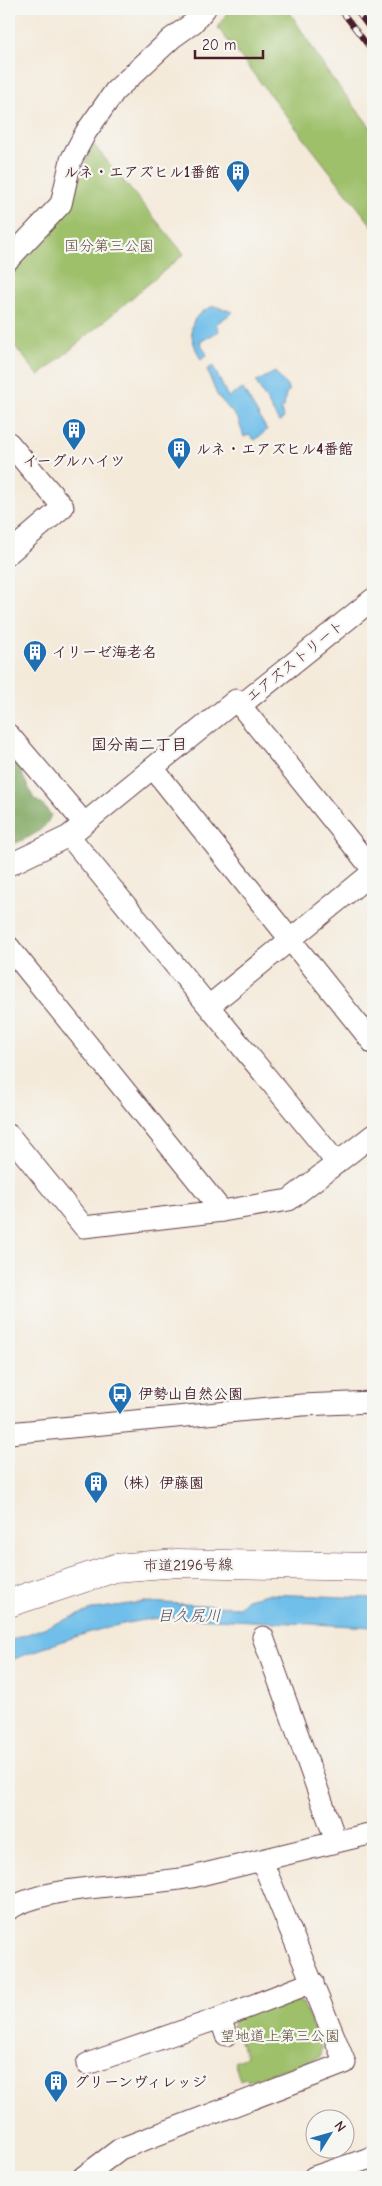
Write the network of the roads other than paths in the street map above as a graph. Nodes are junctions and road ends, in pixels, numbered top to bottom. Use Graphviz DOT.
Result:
graph roads {
  1 [pos="205,9"];
  2 [pos="9,259"];
  3 [pos="9,443"];
  4 [pos="9,553"];
  5 [pos="373,599"];
  6 [pos="240,705"];
  7 [pos="9,735"];
  8 [pos="153,768"];
  9 [pos="76,829"];
  10 [pos="9,865"];
  11 [pos="373,871"];
  12 [pos="290,940"];
  13 [pos="9,947"];
  14 [pos="209,1006"];
  15 [pos="373,1043"];
  16 [pos="9,1135"];
  17 [pos="373,1135"];
  18 [pos="337,1163"];
  19 [pos="222,1211"];
  20 [pos="373,1402"];
  21 [pos="9,1433"];
  22 [pos="373,1567"];
  23 [pos="9,1603"];
  24 [pos="262,1637"];
  25 [pos="373,1832"];
  26 [pos="336,1841"];
  27 [pos="262,1861"];
  28 [pos="9,1909"];
  29 [pos="313,1982"];
  30 [pos="87,2064"];
  31 [pos="373,2157"];
  32 [pos="319,2176"];
  33 [pos="82,2177"];
  1 -- 2 [label="street"];
  3 -- 4 [label="street"];
  5 -- 6 [label="street, エアズストリート"];
  6 -- 8 [label="street, エアズストリート"];
  6 -- 11 [label="street"];
  7 -- 9 [label="street"];
  8 -- 9 [label="street"];
  8 -- 12 [label="street"];
  9 -- 10 [label="street"];
  9 -- 14 [label="street"];
  11 -- 12 [label="street"];
  12 -- 14 [label="street"];
  12 -- 15 [label="street"];
  13 -- 19 [label="street"];
  14 -- 18 [label="street"];
  16 -- 19 [label="street"];
  17 -- 18 [label="street"];
  18 -- 19 [label="street"];
  20 -- 21 [label="street"];
  22 -- 23 [label="street, 市道2196号線"];
  24 -- 26 [label="street"];
  25 -- 26 [label="street"];
  26 -- 27 [label="street"];
  27 -- 28 [label="street"];
  27 -- 29 [label="street"];
  29 -- 30 [label="street"];
  29 -- 33 [label="street"];
  31 -- 32 [label="street"];
}
